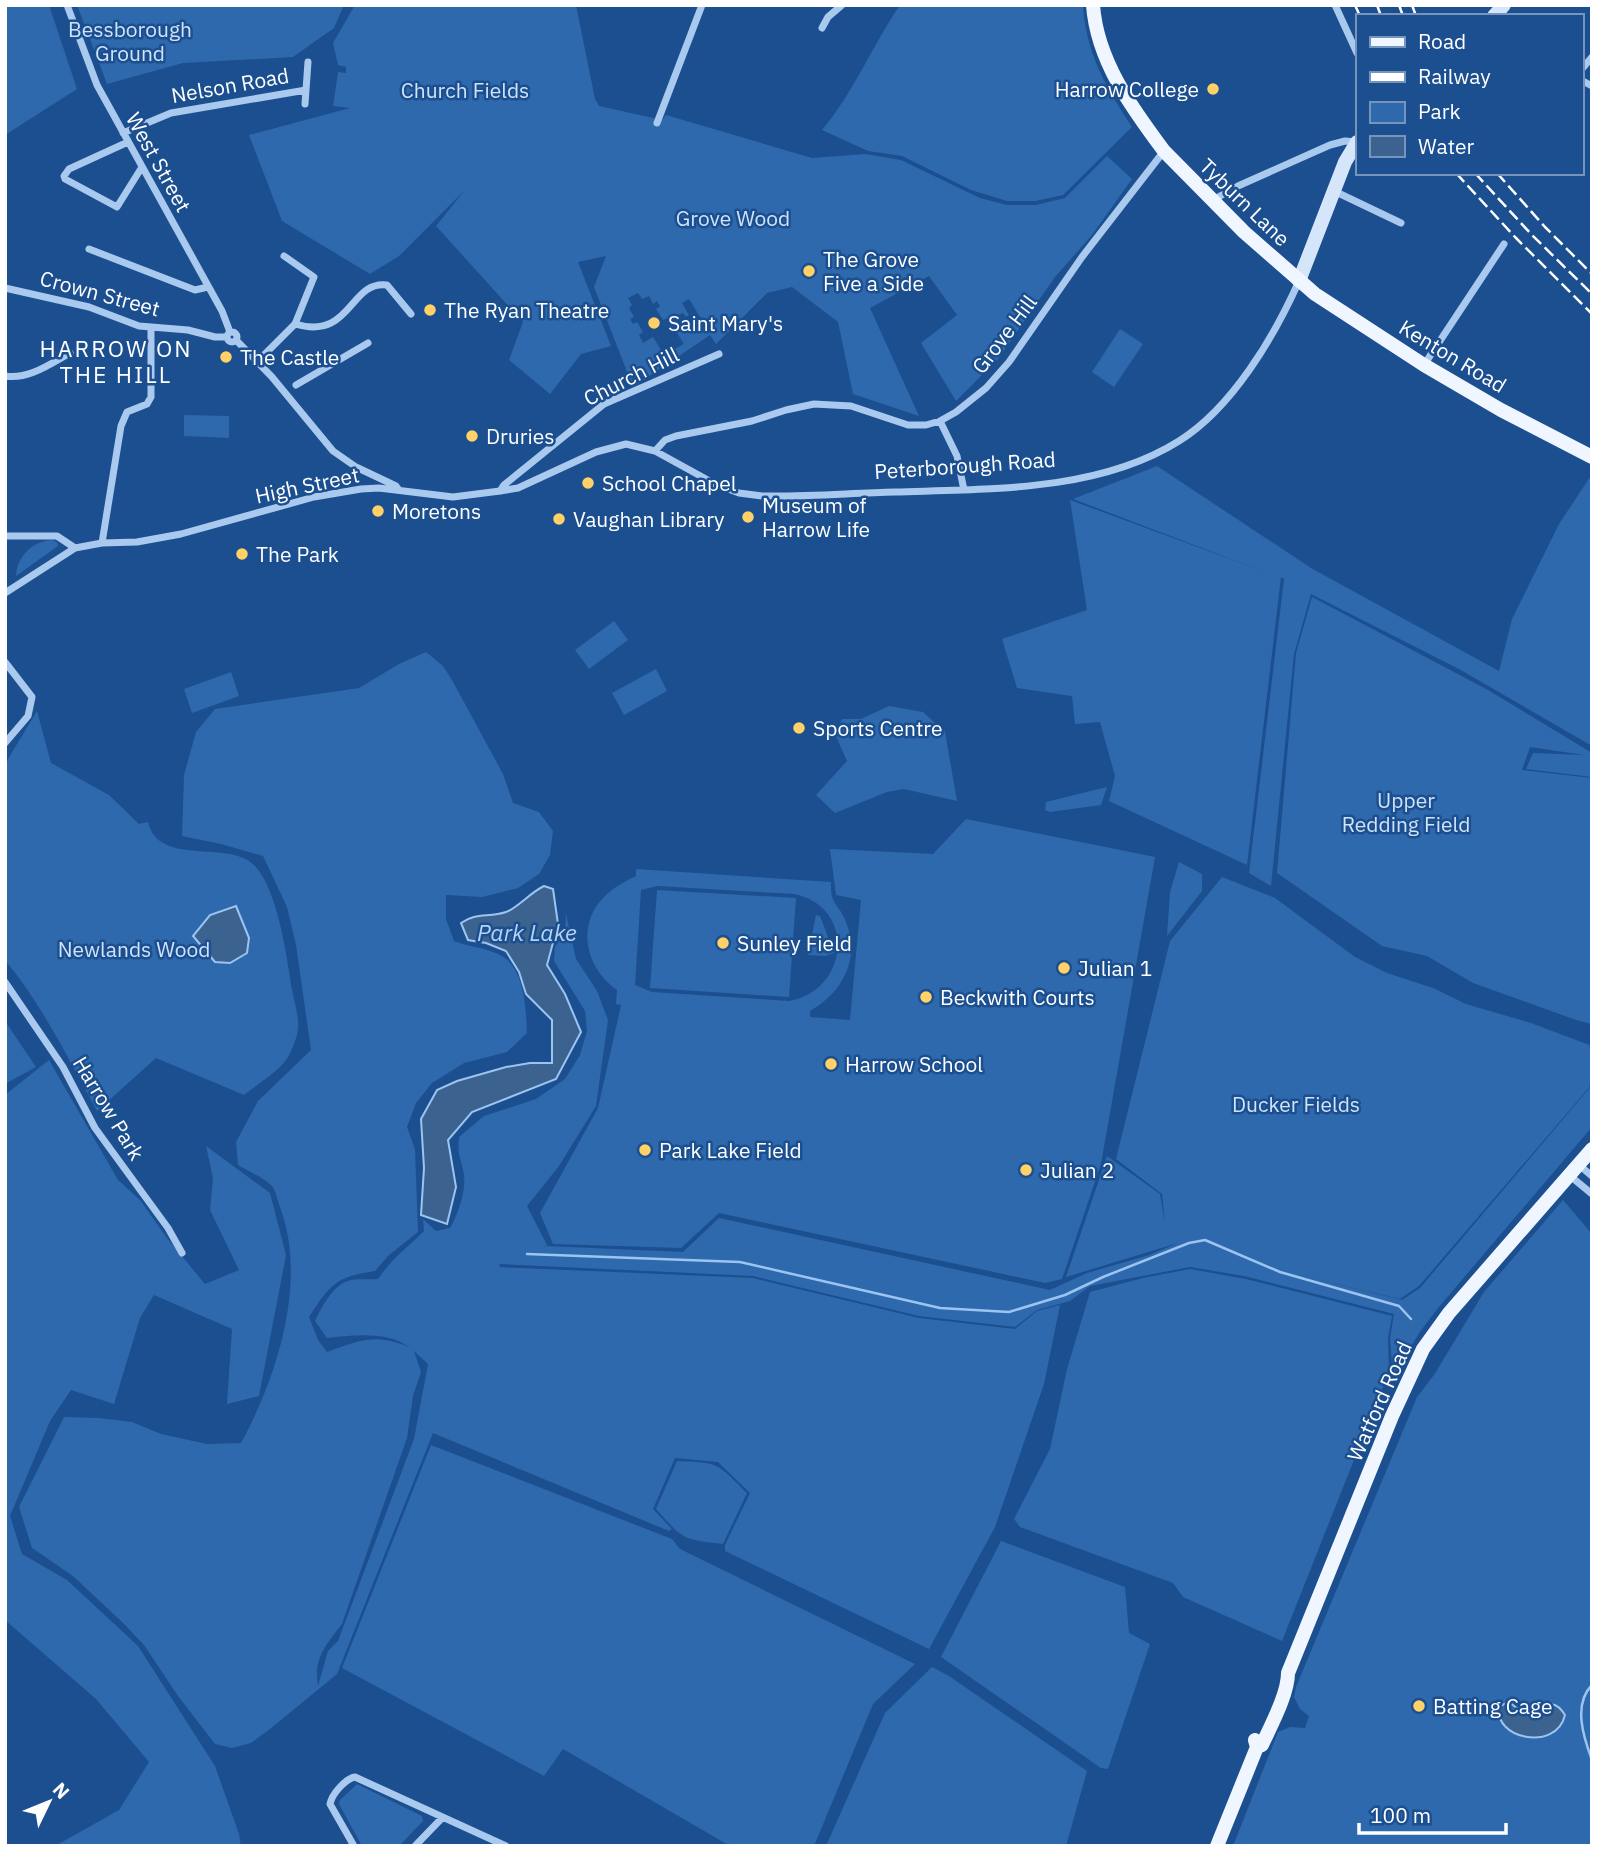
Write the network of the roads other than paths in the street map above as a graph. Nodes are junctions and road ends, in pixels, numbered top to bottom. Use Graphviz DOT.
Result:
graph roads {
  1 [pos="67,5"];
  2 [pos="702,5"];
  3 [pos="842,5"];
  4 [pos="1093,5"];
  5 [pos="1335,5"];
  6 [pos="822,28"];
  7 [pos="1356,51"];
  8 [pos="309,62"];
  9 [pos="306,90"];
  10 [pos="305,104"];
  11 [pos="657,123"];
  12 [pos="123,133"];
  13 [pos="128,142"];
  14 [pos="1356,142"];
  15 [pos="1356,144"];
  16 [pos="1164,152"];
  17 [pos="142,167"];
  18 [pos="1333,191"];
  19 [pos="1212,201"];
  20 [pos="1401,223"];
  21 [pos="1504,244"];
  22 [pos="89,249"];
  23 [pos="284,256"];
  24 [pos="1299,281"];
  25 [pos="208,287"];
  26 [pos="5,288"];
  27 [pos="411,314"];
  28 [pos="295,324"];
  29 [pos="151,328"];
  30 [pos="228,334"];
  31 [pos="368,343"];
  32 [pos="70,354"];
  33 [pos="719,354"];
  34 [pos="257,362"];
  35 [pos="1424,365"];
  36 [pos="5,376"];
  37 [pos="290,388"];
  38 [pos="940,421"];
  39 [pos="655,451"];
  40 [pos="1592,457"];
  41 [pos="964,490"];
  42 [pos="400,491"];
  43 [pos="500,492"];
  44 [pos="5,536"];
  45 [pos="102,543"];
  46 [pos="75,548"];
  47 [pos="9,591"];
  48 [pos="5,662"];
  49 [pos="5,743"];
  50 [pos="5,982"];
  51 [pos="1592,1149"];
  52 [pos="1574,1170"];
  53 [pos="1592,1176"];
  54 [pos="1592,1194"];
  55 [pos="182,1253"];
  56 [pos="442,1818"];
  57 [pos="354,1846"];
  58 [pos="415,1846"];
  59 [pos="506,1846"];
  60 [pos="1217,1846"];
  1 -- 12 [label="street, West Street"];
  2 -- 11 [label="street"];
  3 -- 6 [label="street"];
  4 -- 16 [label="main road, Tyburn Lane"];
  5 -- 7 [label="street"];
  8 -- 9 [label="street"];
  9 -- 10 [label="street"];
  9 -- 12 [label="street, Nelson Road"];
  12 -- 13 [label="street, West Street"];
  13 -- 17 [label="street, West Street"];
  13 -- 17 [label="street"];
  14 -- 19 [label="street"];
  15 -- 18 [label="main road, Peterborough Road"];
  16 -- 19 [label="main road, Tyburn Lane"];
  16 -- 38 [label="street, Grove Hill"];
  17 -- 25 [label="street, West Street"];
  18 -- 20 [label="street"];
  18 -- 24 [label="main road, Peterborough Road"];
  19 -- 24 [label="main road, Tyburn Lane"];
  21 -- 35 [label="street"];
  22 -- 25 [label="street"];
  23 -- 28 [label="street"];
  24 -- 35 [label="main road, Kenton Road"];
  24 -- 41 [label="street, Peterborough Road"];
  25 -- 30 [label="street, West Street"];
  26 -- 29 [label="street, Crown Street"];
  27 -- 28 [label="street"];
  28 -- 34 [label="street"];
  29 -- 30 [label="street, Crown Street"];
  29 -- 45 [label="street"];
  30 -- 34 [label="street"];
  31 -- 37 [label="street"];
  32 -- 36 [label="street"];
  33 -- 43 [label="street, Church Hill"];
  34 -- 37 [label="street"];
  35 -- 40 [label="main road, Kenton Road"];
  37 -- 42 [label="street"];
  38 -- 39 [label="street, Grove Hill"];
  38 -- 41 [label="street"];
  39 -- 41 [label="street, Peterborough Road"];
  39 -- 43 [label="street, High Street"];
  42 -- 43 [label="street, High Street"];
  42 -- 45 [label="street, High Street"];
  44 -- 46 [label="street"];
  45 -- 46 [label="street, High Street"];
  46 -- 47 [label="street, High Street"];
  48 -- 49 [label="street"];
  50 -- 55 [label="street, Harrow Park"];
  51 -- 52 [label="main road, Watford Road"];
  52 -- 53 [label="street"];
  52 -- 54 [label="street"];
  52 -- 60 [label="main road, Watford Road"];
  56 -- 57 [label="street"];
  56 -- 58 [label="street"];
  56 -- 59 [label="street"];
}
